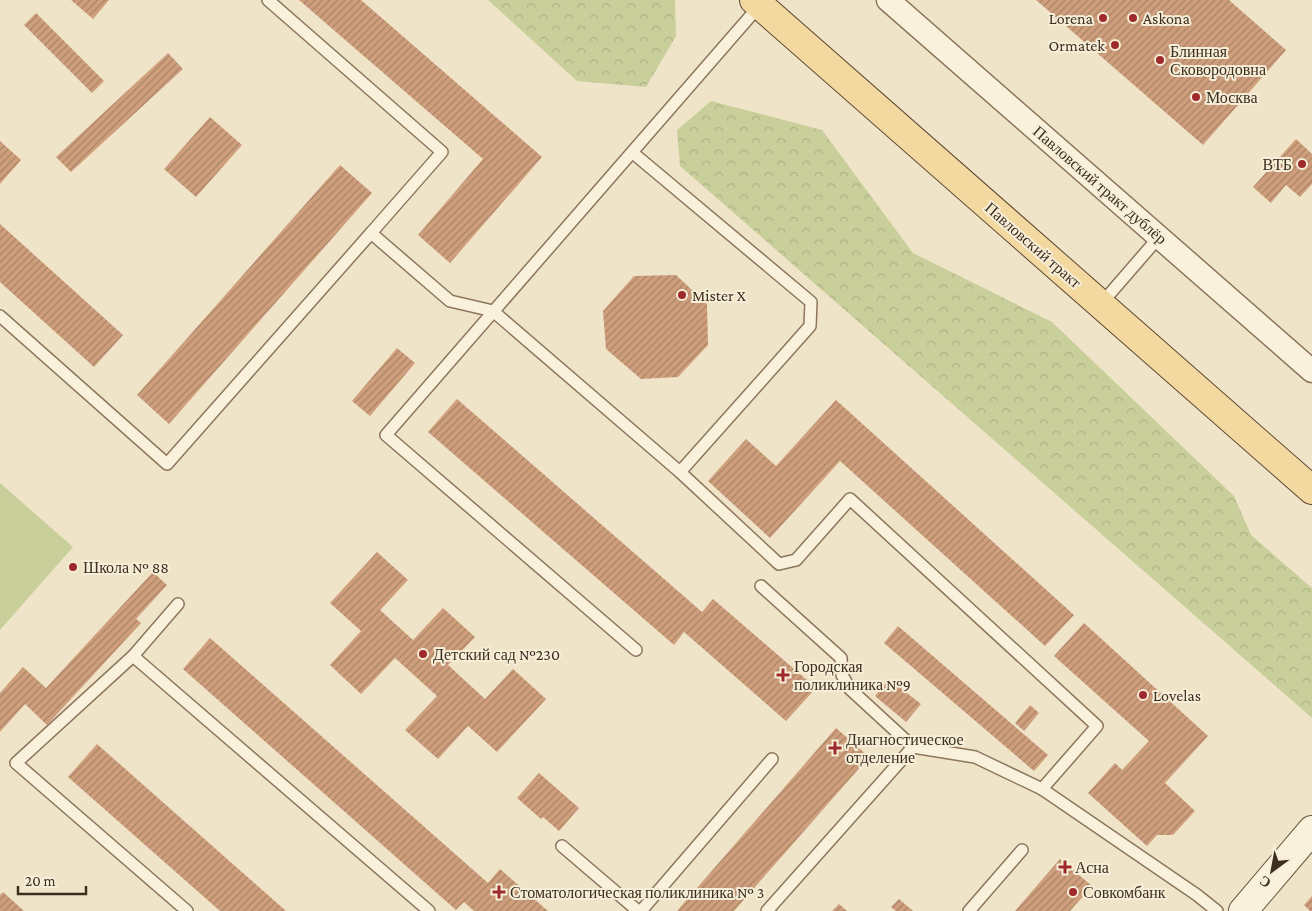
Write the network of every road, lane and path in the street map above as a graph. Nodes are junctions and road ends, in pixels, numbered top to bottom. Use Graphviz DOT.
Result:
graph roads {
  1 [pos="268,0"];
  2 [pos="888,0"];
  3 [pos="757,3"];
  4 [pos="633,153"];
  5 [pos="371,233"];
  6 [pos="1159,237"];
  7 [pos="1101,304"];
  8 [pos="494,311"];
  9 [pos="0,316"];
  10 [pos="1312,371"];
  11 [pos="680,472"];
  12 [pos="1312,490"];
  13 [pos="761,586"];
  14 [pos="178,604"];
  15 [pos="636,650"];
  16 [pos="133,656"];
  17 [pos="913,747"];
  18 [pos="772,759"];
  19 [pos="1042,788"];
  20 [pos="1312,830"];
  21 [pos="562,846"];
  22 [pos="1022,850"];
  23 [pos="187,911"];
  24 [pos="429,911"];
  25 [pos="639,911"];
  26 [pos="767,911"];
  27 [pos="969,911"];
  28 [pos="1217,911"];
  29 [pos="1243,911"];
  1 -- 5 [label="lane"];
  2 -- 6 [label="street, Павловский тракт дублёр"];
  3 -- 4 [label="lane"];
  3 -- 7 [label="main road, Павловский тракт"];
  4 -- 8 [label="lane"];
  4 -- 11 [label="lane"];
  5 -- 8 [label="lane"];
  5 -- 9 [label="lane"];
  6 -- 7 [label="lane"];
  6 -- 10 [label="street, Павловский тракт дублёр"];
  7 -- 12 [label="main road, Павловский тракт"];
  8 -- 11 [label="lane"];
  8 -- 15 [label="lane"];
  11 -- 19 [label="lane"];
  13 -- 17 [label="lane"];
  14 -- 16 [label="lane"];
  16 -- 23 [label="lane"];
  16 -- 24 [label="lane"];
  17 -- 19 [label="lane"];
  17 -- 26 [label="lane"];
  18 -- 25 [label="lane"];
  19 -- 28 [label="lane"];
  20 -- 29 [label="street"];
  21 -- 25 [label="lane"];
  22 -- 27 [label="lane"];
}
